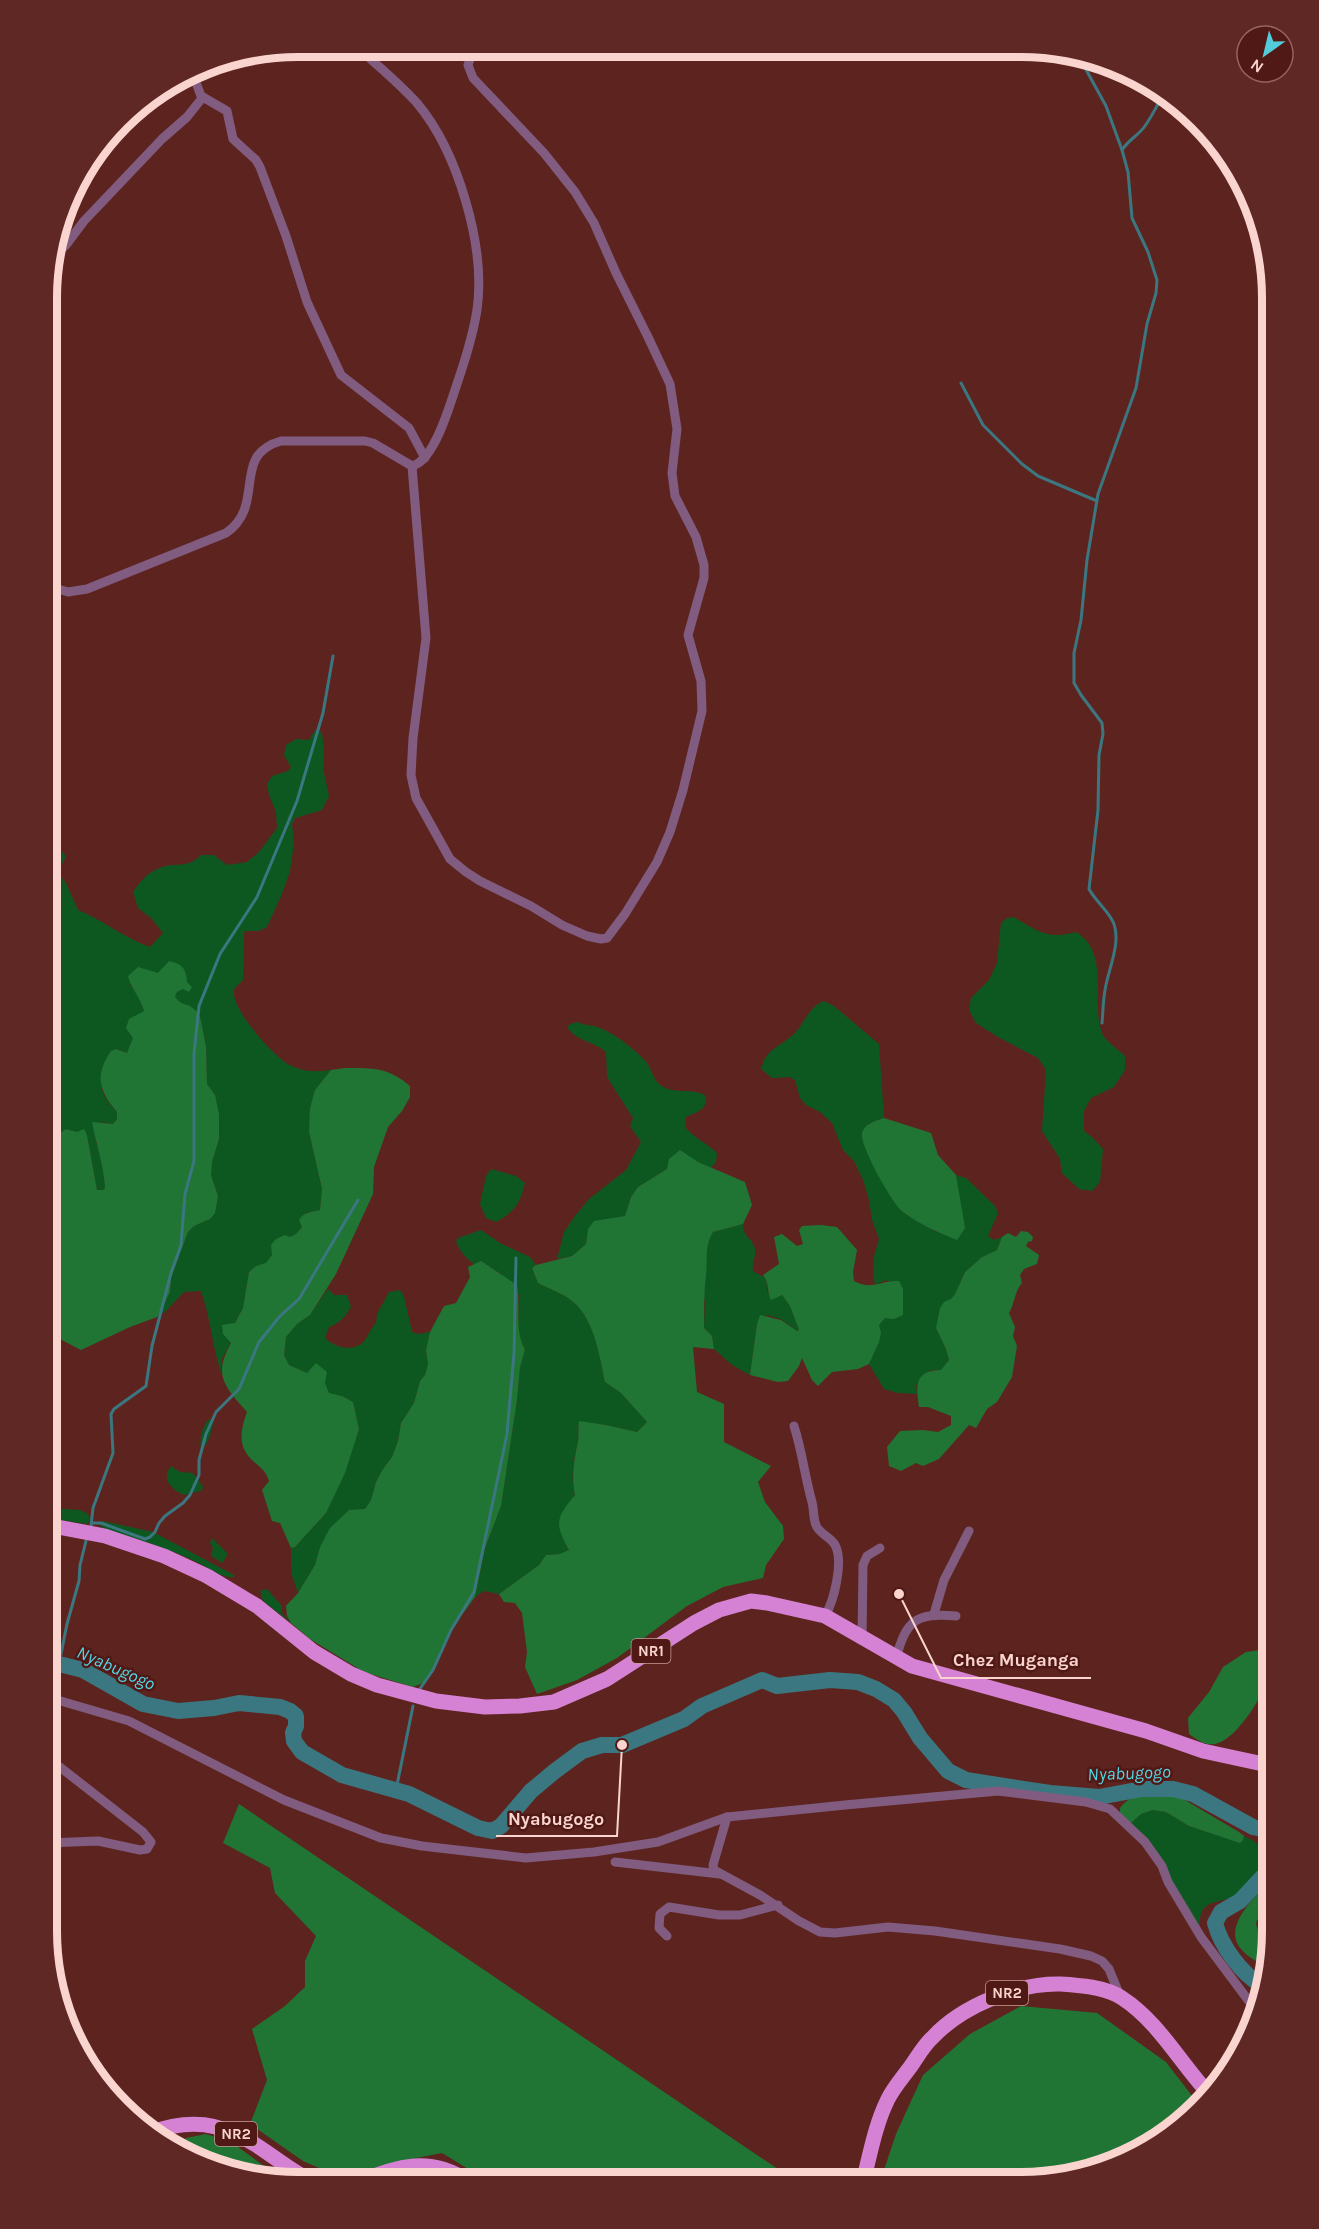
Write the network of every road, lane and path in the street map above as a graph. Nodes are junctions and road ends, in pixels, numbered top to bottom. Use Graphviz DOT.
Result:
graph roads {
  1 [pos="368,57"];
  2 [pos="471,57"];
  3 [pos="195,80"];
  4 [pos="203,97"];
  5 [pos="63,248"];
  6 [pos="425,458"];
  7 [pos="412,466"];
  8 [pos="57,589"];
  9 [pos="794,1426"];
  10 [pos="57,1527"];
  11 [pos="969,1531"];
  12 [pos="880,1548"];
  13 [pos="934,1614"];
  14 [pos="825,1616"];
  15 [pos="956,1616"];
  16 [pos="862,1639"];
  17 [pos="896,1658"];
  18 [pos="57,1700"];
  19 [pos="1262,1764"];
  20 [pos="57,1766"];
  21 [pos="727,1817"];
  22 [pos="57,1843"];
  23 [pos="615,1862"];
  24 [pos="720,1874"];
  25 [pos="778,1905"];
  26 [pos="667,1936"];
  27 [pos="1120,1996"];
  28 [pos="1251,2003"];
  29 [pos="1204,2088"];
  30 [pos="161,2129"];
  31 [pos="298,2172"];
  32 [pos="387,2172"];
  33 [pos="454,2172"];
  34 [pos="866,2172"];
  1 -- 6 [label="street"];
  2 -- 7 [label="street"];
  3 -- 4 [label="street"];
  4 -- 5 [label="street"];
  4 -- 6 [label="street"];
  6 -- 7 [label="street"];
  7 -- 8 [label="street"];
  9 -- 14 [label="street"];
  10 -- 14 [label="highway, NR1"];
  11 -- 13 [label="street"];
  12 -- 16 [label="street"];
  13 -- 15 [label="street"];
  13 -- 17 [label="street"];
  14 -- 16 [label="highway, NR1"];
  16 -- 17 [label="highway, NR1"];
  17 -- 19 [label="highway, NR1"];
  18 -- 21 [label="street"];
  20 -- 22 [label="street"];
  21 -- 24 [label="street"];
  21 -- 28 [label="street"];
  23 -- 24 [label="street"];
  24 -- 25 [label="street"];
  25 -- 26 [label="street"];
  25 -- 27 [label="street"];
  27 -- 29 [label="highway, NR2 / NR2"];
  27 -- 34 [label="highway, NR2 / NR2"];
  30 -- 31 [label="highway, NR2 / NR2"];
  32 -- 33 [label="highway"];
}
